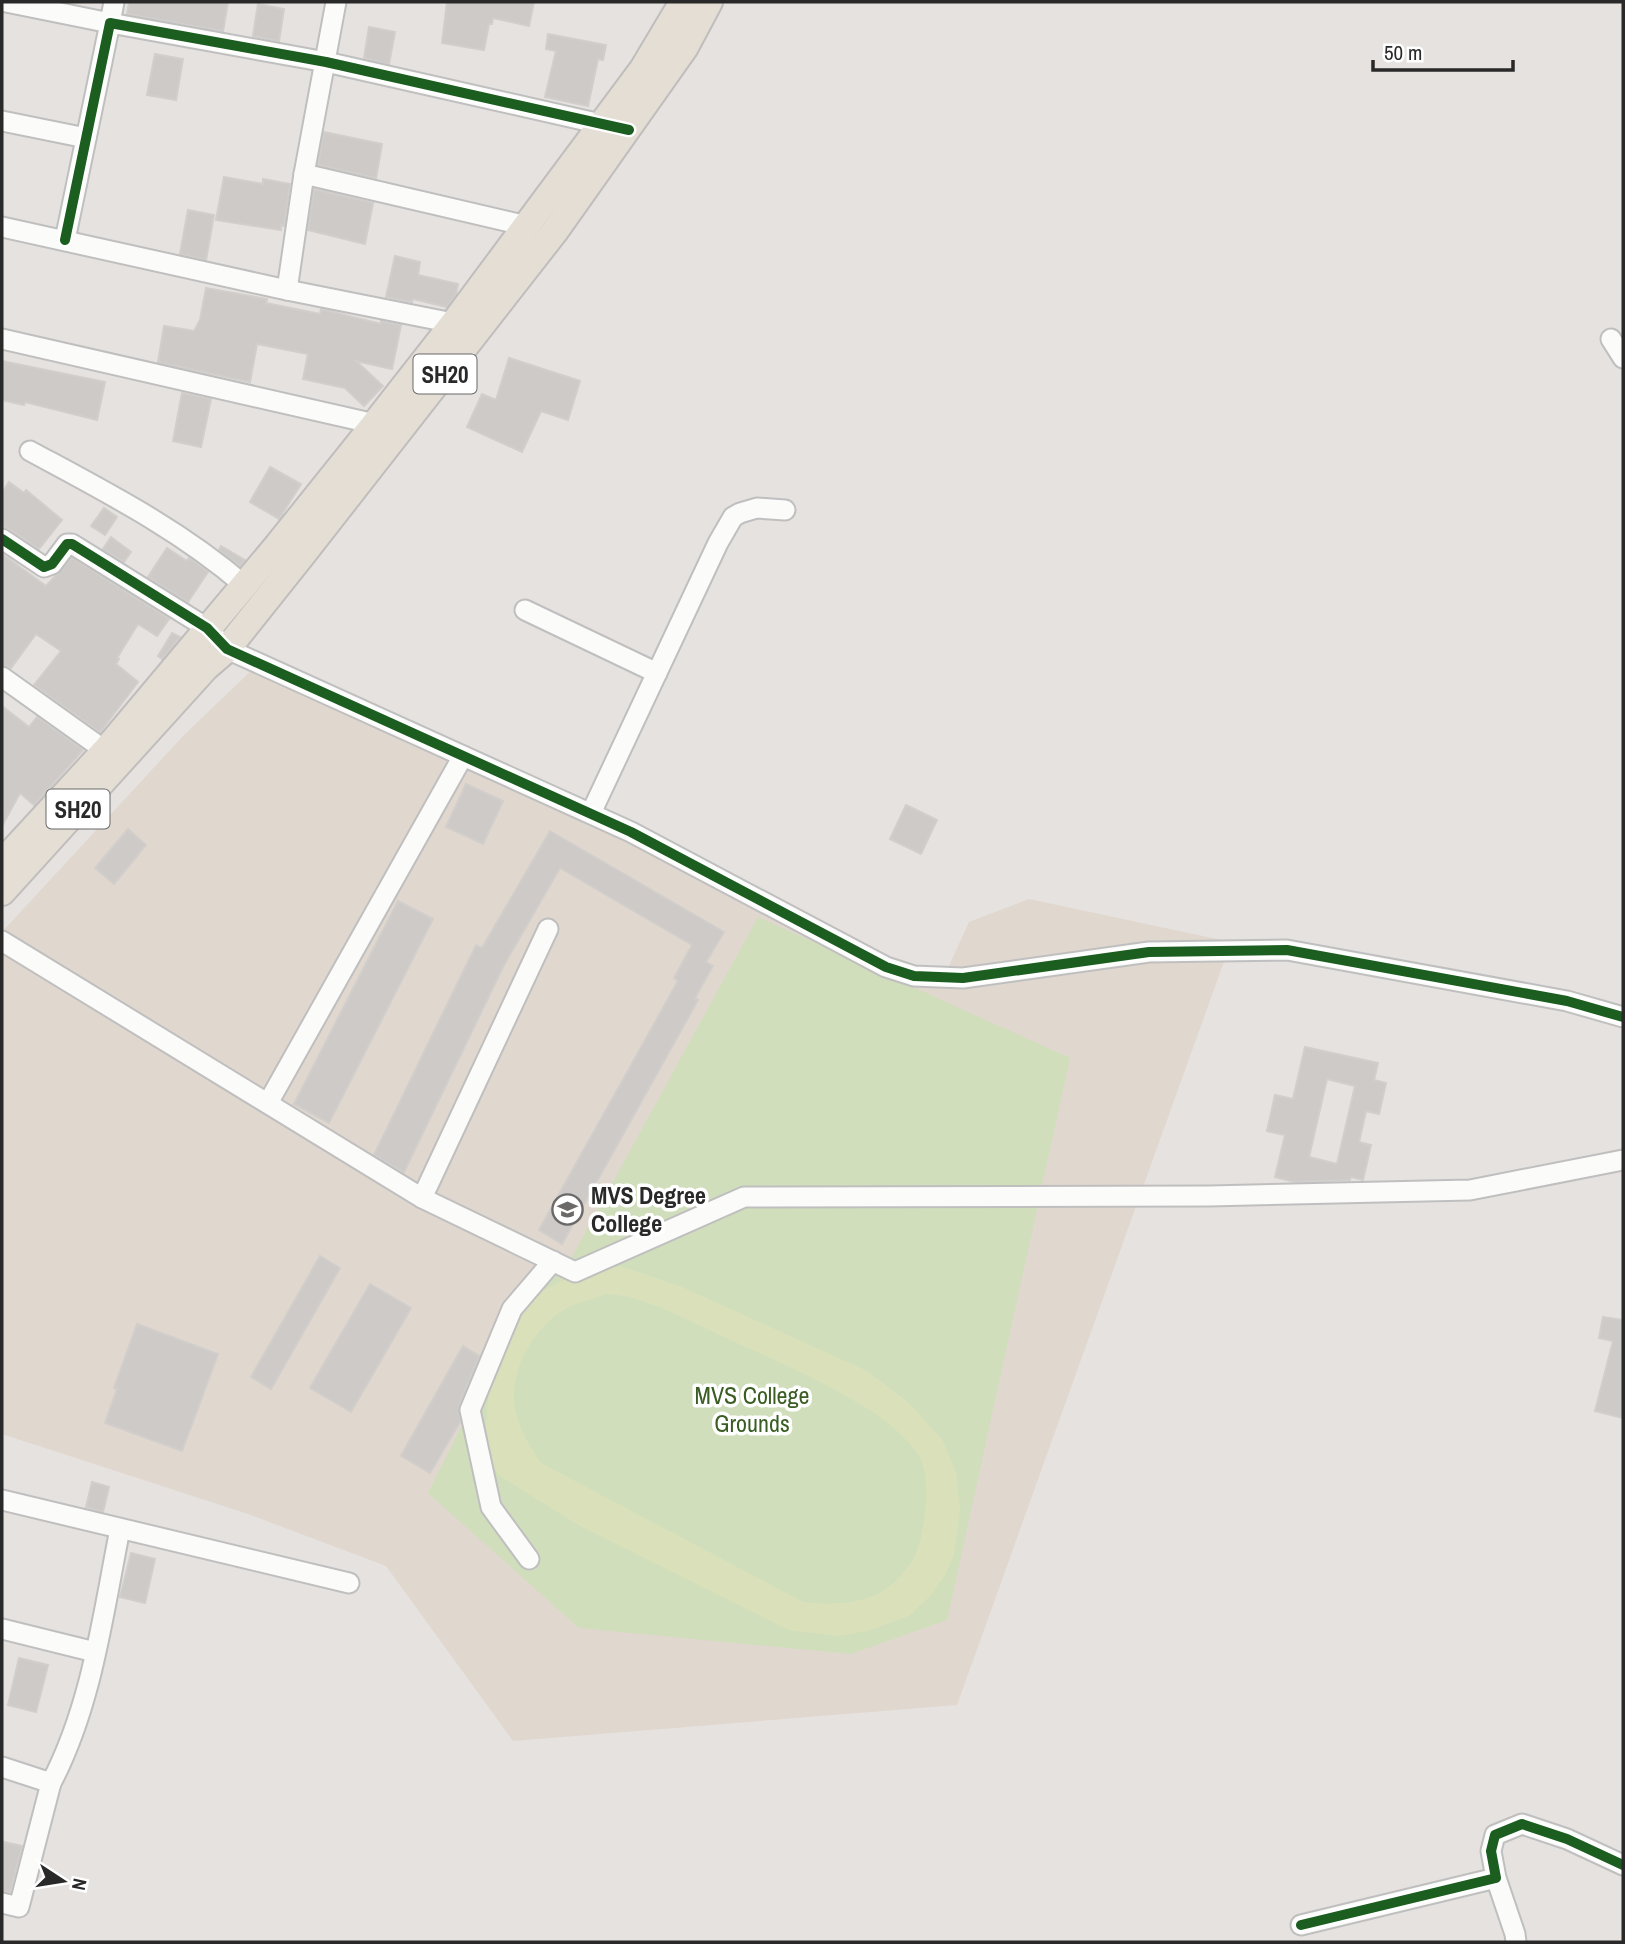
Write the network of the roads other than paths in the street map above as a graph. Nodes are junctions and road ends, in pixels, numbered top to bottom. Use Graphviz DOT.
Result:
graph roads {
  1 [pos="6,2"];
  2 [pos="114,2"];
  3 [pos="336,2"];
  4 [pos="683,2"];
  5 [pos="709,2"];
  6 [pos="110,23"];
  7 [pos="326,62"];
  8 [pos="2,121"];
  9 [pos="603,124"];
  10 [pos="629,130"];
  11 [pos="86,138"];
  12 [pos="304,174"];
  13 [pos="527,226"];
  14 [pos="2,227"];
  15 [pos="65,240"];
  16 [pos="287,290"];
  17 [pos="454,323"];
  18 [pos="481,329"];
  19 [pos="2,339"];
  20 [pos="1611,339"];
  21 [pos="1623,358"];
  22 [pos="375,424"];
  23 [pos="30,451"];
  24 [pos="785,510"];
  25 [pos="2,539"];
  26 [pos="244,584"];
  27 [pos="525,610"];
  28 [pos="207,628"];
  29 [pos="227,649"];
  30 [pos="657,673"];
  31 [pos="2,677"];
  32 [pos="113,756"];
  33 [pos="463,756"];
  34 [pos="591,813"];
  35 [pos="2,863"];
  36 [pos="2,892"];
  37 [pos="548,929"];
  38 [pos="2,941"];
  39 [pos="1623,1017"];
  40 [pos="268,1103"];
  41 [pos="1623,1160"];
  42 [pos="422,1198"];
  43 [pos="553,1261"];
  44 [pos="2,1500"];
  45 [pos="120,1529"];
  46 [pos="529,1559"];
  47 [pos="349,1583"];
  48 [pos="2,1629"];
  49 [pos="95,1652"];
  50 [pos="2,1767"];
  51 [pos="51,1783"];
  52 [pos="1623,1865"];
  53 [pos="1496,1878"];
  54 [pos="2,1903"];
  55 [pos="1301,1925"];
  56 [pos="1516,1942"];
  1 -- 6 [label="street"];
  2 -- 6 [label="street"];
  3 -- 7 [label="street"];
  4 -- 9 [label="main road, SH20"];
  5 -- 10 [label="main road, SH20"];
  6 -- 7 [label="street"];
  6 -- 11 [label="street"];
  7 -- 9 [label="street"];
  7 -- 12 [label="street"];
  8 -- 11 [label="street"];
  9 -- 10 [label="street"];
  9 -- 13 [label="main road, SH20"];
  10 -- 18 [label="main road, SH20"];
  11 -- 15 [label="street"];
  12 -- 13 [label="street"];
  12 -- 16 [label="street"];
  13 -- 17 [label="main road, SH20"];
  14 -- 15 [label="street"];
  15 -- 16 [label="street"];
  16 -- 17 [label="street"];
  17 -- 18 [label="street"];
  17 -- 22 [label="main road, SH20"];
  18 -- 29 [label="main road, SH20"];
  19 -- 22 [label="street"];
  20 -- 21 [label="street"];
  22 -- 26 [label="main road, SH20"];
  23 -- 26 [label="street"];
  24 -- 30 [label="street"];
  25 -- 28 [label="street"];
  26 -- 28 [label="main road, SH20"];
  27 -- 30 [label="street"];
  28 -- 29 [label="street"];
  28 -- 32 [label="main road, SH20"];
  29 -- 32 [label="main road, SH20"];
  29 -- 33 [label="street"];
  30 -- 34 [label="street"];
  31 -- 32 [label="street"];
  32 -- 35 [label="main road, SH20"];
  32 -- 36 [label="main road, SH20"];
  33 -- 34 [label="street"];
  33 -- 40 [label="street"];
  34 -- 39 [label="street"];
  37 -- 42 [label="street"];
  38 -- 40 [label="street"];
  40 -- 42 [label="street"];
  41 -- 43 [label="street"];
  42 -- 43 [label="street"];
  43 -- 46 [label="street"];
  44 -- 45 [label="street"];
  45 -- 47 [label="street"];
  45 -- 49 [label="street"];
  48 -- 49 [label="street"];
  49 -- 51 [label="street"];
  50 -- 51 [label="street"];
  51 -- 54 [label="street"];
  52 -- 53 [label="street"];
  53 -- 55 [label="street"];
  53 -- 56 [label="street"];
}
